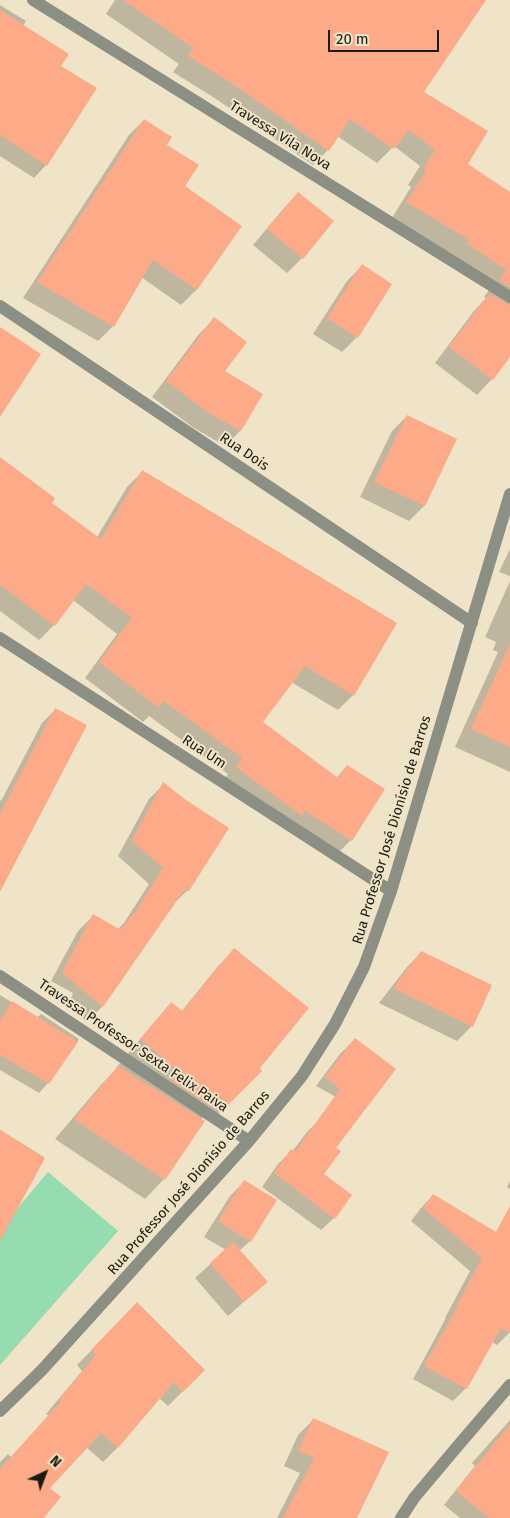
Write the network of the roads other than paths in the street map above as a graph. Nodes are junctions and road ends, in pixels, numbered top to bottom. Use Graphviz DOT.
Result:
graph roads {
  1 [pos="33,0"];
  2 [pos="510,297"];
  3 [pos="0,306"];
  4 [pos="510,494"];
  5 [pos="472,623"];
  6 [pos="0,638"];
  7 [pos="391,892"];
  8 [pos="0,976"];
  9 [pos="249,1141"];
  10 [pos="510,1385"];
  11 [pos="0,1411"];
  12 [pos="401,1518"];
  1 -- 2 [label="street, Travessa Vila Nova"];
  3 -- 5 [label="street, Rua Dois"];
  4 -- 5 [label="street, Rua Professor José Dionísio de Barros"];
  5 -- 7 [label="street, Rua Professor José Dionísio de Barros"];
  6 -- 7 [label="street, Rua Um"];
  7 -- 9 [label="street, Rua Professor José Dionísio de Barros"];
  8 -- 9 [label="street, Travessa Professor Sexta Felix Paiva"];
  9 -- 11 [label="street, Rua Professor José Dionísio de Barros"];
  10 -- 12 [label="street"];
}
